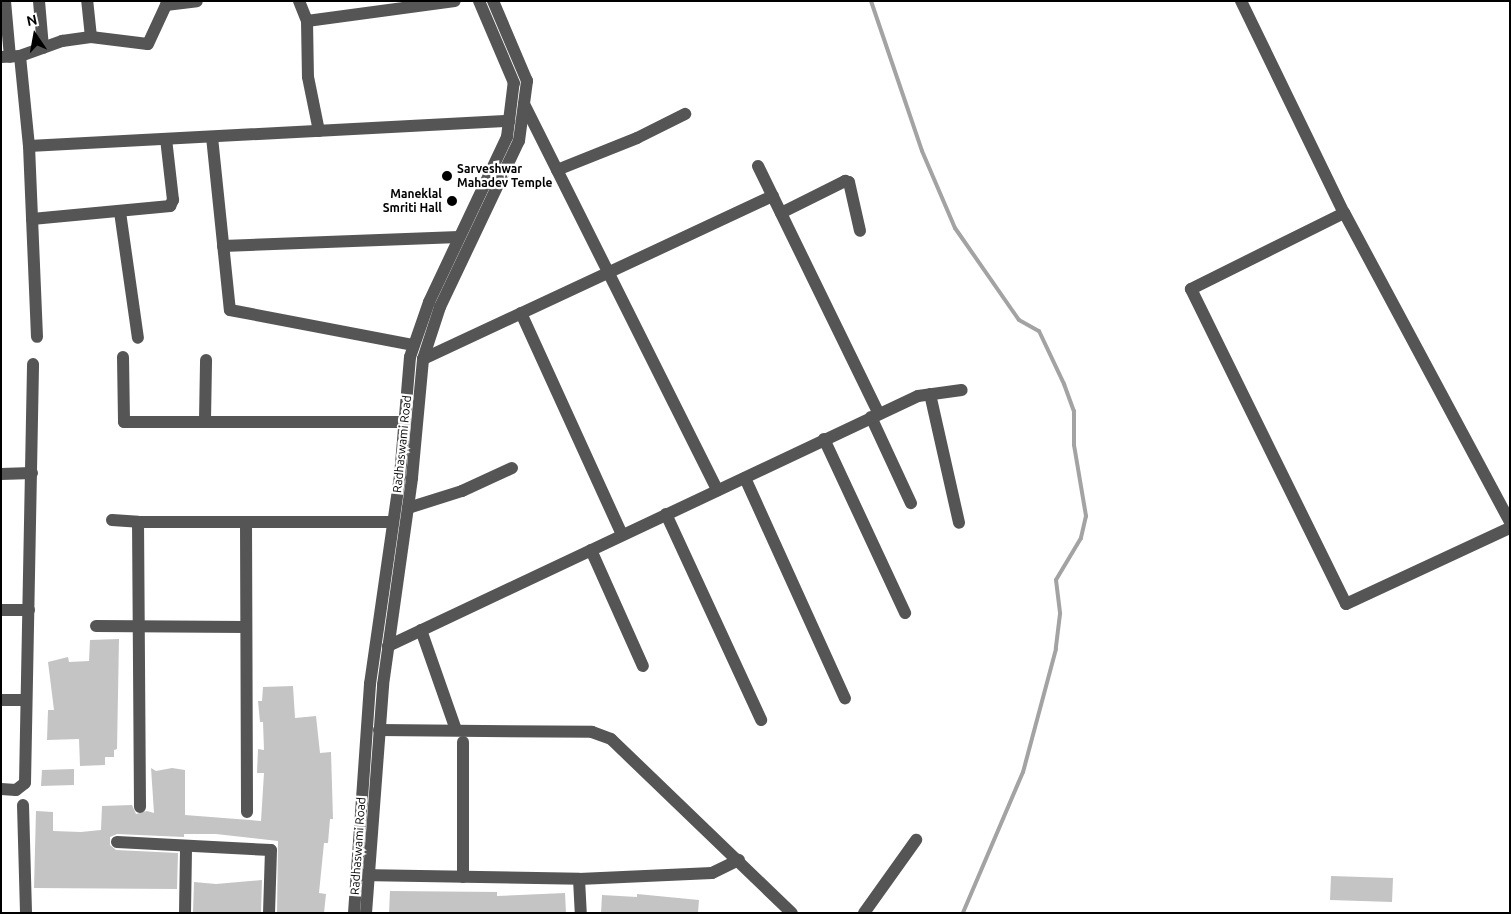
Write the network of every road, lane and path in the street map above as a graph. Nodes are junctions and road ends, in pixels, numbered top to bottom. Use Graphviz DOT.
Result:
graph roads {
  1 [pos="5,1"];
  2 [pos="39,1"];
  3 [pos="87,1"];
  4 [pos="197,1"];
  5 [pos="299,1"];
  6 [pos="455,1"];
  7 [pos="479,1"];
  8 [pos="493,1"];
  9 [pos="1241,1"];
  10 [pos="307,21"];
  11 [pos="91,37"];
  12 [pos="43,48"];
  13 [pos="10,57"];
  14 [pos="524,104"];
  15 [pos="685,114"];
  16 [pos="510,121"];
  17 [pos="319,131"];
  18 [pos="212,137"];
  19 [pos="166,139"];
  20 [pos="29,146"];
  21 [pos="758,166"];
  22 [pos="557,170"];
  23 [pos="772,196"];
  24 [pos="120,212"];
  25 [pos="781,213"];
  26 [pos="1344,213"];
  27 [pos="32,219"];
  28 [pos="860,232"];
  29 [pos="459,237"];
  30 [pos="223,246"];
  31 [pos="608,272"];
  32 [pos="522,313"];
  33 [pos="36,337"];
  34 [pos="138,338"];
  35 [pos="414,345"];
  36 [pos="123,356"];
  37 [pos="422,359"];
  38 [pos="206,360"];
  39 [pos="33,364"];
  40 [pos="962,390"];
  41 [pos="930,394"];
  42 [pos="875,415"];
  43 [pos="205,420"];
  44 [pos="404,422"];
  45 [pos="824,439"];
  46 [pos="512,468"];
  47 [pos="32,473"];
  48 [pos="1,474"];
  49 [pos="745,478"];
  50 [pos="717,490"];
  51 [pos="911,503"];
  52 [pos="408,508"];
  53 [pos="666,514"];
  54 [pos="112,520"];
  55 [pos="138,522"];
  56 [pos="246,522"];
  57 [pos="393,522"];
  58 [pos="1510,522"];
  59 [pos="959,523"];
  60 [pos="1510,528"];
  61 [pos="622,535"];
  62 [pos="591,550"];
  63 [pos="1,610"];
  64 [pos="29,610"];
  65 [pos="905,613"];
  66 [pos="96,626"];
  67 [pos="139,627"];
  68 [pos="246,628"];
  69 [pos="421,630"];
  70 [pos="388,646"];
  71 [pos="643,666"];
  72 [pos="845,698"];
  73 [pos="1,700"];
  74 [pos="26,700"];
  75 [pos="760,720"];
  76 [pos="379,730"];
  77 [pos="456,730"];
  78 [pos="463,742"];
  79 [pos="1,789"];
  80 [pos="23,805"];
  81 [pos="140,807"];
  82 [pos="247,812"];
  83 [pos="916,840"];
  84 [pos="117,842"];
  85 [pos="186,847"];
  86 [pos="738,860"];
  87 [pos="362,875"];
  88 [pos="463,877"];
  89 [pos="579,879"];
  90 [pos="26,913"];
  91 [pos="185,913"];
  92 [pos="269,913"];
  93 [pos="354,913"];
  94 [pos="366,913"];
  95 [pos="581,913"];
  96 [pos="792,913"];
  97 [pos="864,913"];
  1 -- 13 [label="street"];
  2 -- 12 [label="street"];
  3 -- 11 [label="street"];
  4 -- 11 [label="street"];
  5 -- 10 [label="street"];
  6 -- 10 [label="street"];
  7 -- 16 [label="street, Radhaswami Road"];
  8 -- 14 [label="street, Radhaswami Road"];
  9 -- 26 [label="street"];
  10 -- 17 [label="street"];
  11 -- 12 [label="street"];
  12 -- 13 [label="street"];
  13 -- 20 [label="street"];
  14 -- 22 [label="street"];
  14 -- 37 [label="street, Radhaswami Road"];
  15 -- 22 [label="street"];
  16 -- 17 [label="street"];
  16 -- 29 [label="street, Radhaswami Road"];
  17 -- 18 [label="street"];
  18 -- 19 [label="street"];
  18 -- 30 [label="street"];
  19 -- 20 [label="street"];
  19 -- 24 [label="street"];
  20 -- 27 [label="street"];
  21 -- 23 [label="street"];
  22 -- 31 [label="street"];
  23 -- 25 [label="street"];
  23 -- 31 [label="street"];
  24 -- 27 [label="street"];
  24 -- 34 [label="street"];
  25 -- 28 [label="street"];
  25 -- 42 [label="street"];
  26 -- 58 [label="street"];
  26 -- 60 [label="street"];
  27 -- 33 [label="street"];
  29 -- 30 [label="street"];
  29 -- 35 [label="street, Radhaswami Road"];
  30 -- 35 [label="street"];
  31 -- 32 [label="street"];
  31 -- 50 [label="street"];
  32 -- 37 [label="street"];
  32 -- 61 [label="street"];
  35 -- 44 [label="street, Radhaswami Road"];
  36 -- 43 [label="street"];
  37 -- 52 [label="street, Radhaswami Road"];
  38 -- 43 [label="street"];
  39 -- 47 [label="street"];
  40 -- 41 [label="street"];
  41 -- 42 [label="street"];
  41 -- 59 [label="street"];
  42 -- 45 [label="street"];
  42 -- 51 [label="street"];
  43 -- 44 [label="street"];
  44 -- 57 [label="street, Radhaswami Road"];
  45 -- 49 [label="street"];
  45 -- 65 [label="street"];
  46 -- 52 [label="street"];
  47 -- 48 [label="street"];
  47 -- 64 [label="street"];
  49 -- 50 [label="street"];
  49 -- 72 [label="street"];
  50 -- 53 [label="street"];
  52 -- 70 [label="street, Radhaswami Road"];
  53 -- 61 [label="street"];
  53 -- 75 [label="street"];
  54 -- 55 [label="street"];
  55 -- 56 [label="street"];
  55 -- 67 [label="street"];
  56 -- 57 [label="street"];
  56 -- 68 [label="street"];
  57 -- 87 [label="street, Radhaswami Road"];
  61 -- 62 [label="street"];
  62 -- 69 [label="street"];
  62 -- 71 [label="street"];
  63 -- 64 [label="street"];
  64 -- 74 [label="street"];
  66 -- 67 [label="street"];
  67 -- 68 [label="street"];
  67 -- 81 [label="street"];
  68 -- 82 [label="street"];
  69 -- 70 [label="street"];
  69 -- 77 [label="street"];
  70 -- 76 [label="street, Radhaswami Road"];
  73 -- 74 [label="street"];
  74 -- 79 [label="street"];
  76 -- 77 [label="street"];
  76 -- 87 [label="street, Radhaswami Road"];
  77 -- 86 [label="street"];
  78 -- 88 [label="street"];
  80 -- 90 [label="street"];
  83 -- 97 [label="street"];
  84 -- 85 [label="street"];
  85 -- 91 [label="street"];
  85 -- 92 [label="street"];
  86 -- 89 [label="street"];
  86 -- 96 [label="street"];
  87 -- 88 [label="street"];
  87 -- 93 [label="street, Radhaswami Road"];
  87 -- 94 [label="street, Radhaswami Road"];
  88 -- 89 [label="street"];
  89 -- 95 [label="street"];
}
